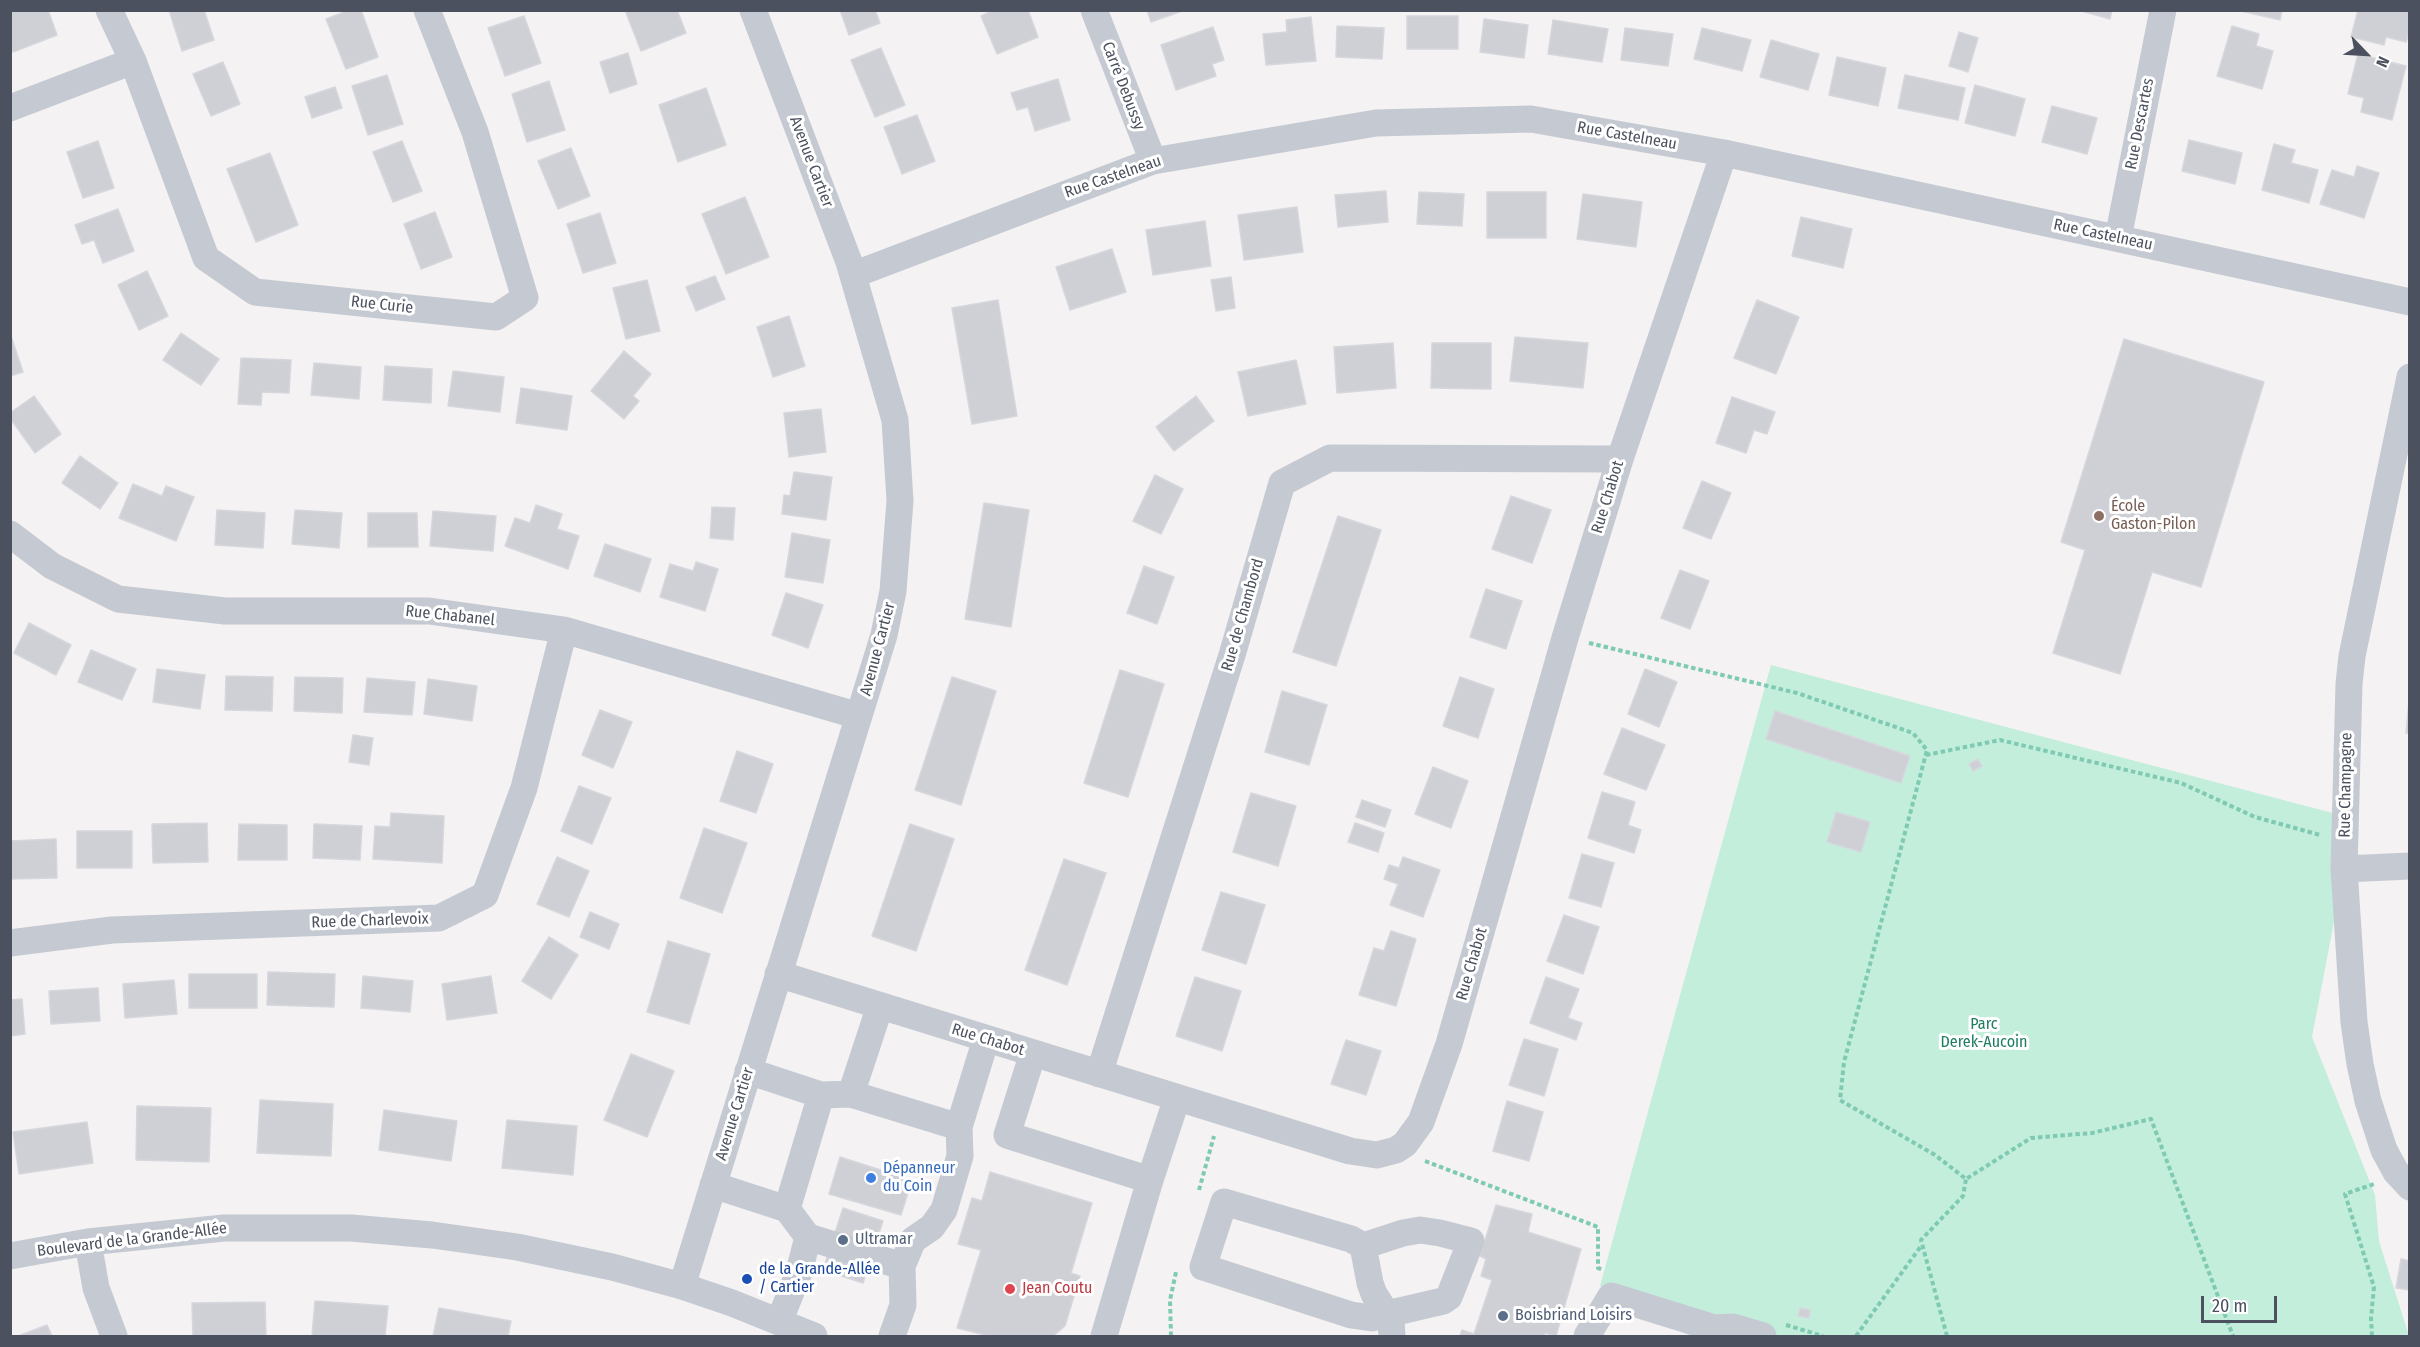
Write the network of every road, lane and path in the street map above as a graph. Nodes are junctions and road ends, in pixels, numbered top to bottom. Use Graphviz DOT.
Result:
graph roads {
  1 [pos="109,10"];
  2 [pos="427,10"];
  3 [pos="753,10"];
  4 [pos="1094,10"];
  5 [pos="2163,10"];
  6 [pos="133,61"];
  7 [pos="10,108"];
  8 [pos="1724,153"];
  9 [pos="1153,161"];
  10 [pos="2118,238"];
  11 [pos="853,275"];
  12 [pos="2409,302"];
  13 [pos="2409,377"];
  14 [pos="1620,459"];
  15 [pos="10,534"];
  16 [pos="564,630"];
  17 [pos="1565,638"];
  18 [pos="860,716"];
  19 [pos="1926,755"];
  20 [pos="2344,838"];
  21 [pos="2409,866"];
  22 [pos="2344,869"];
  23 [pos="10,943"];
  24 [pos="778,974"];
  25 [pos="880,1006"];
  26 [pos="986,1039"];
  27 [pos="1033,1053"];
  28 [pos="748,1071"];
  29 [pos="1099,1074"];
  30 [pos="851,1094"];
  31 [pos="821,1095"];
  32 [pos="1177,1098"];
  33 [pos="959,1127"];
  34 [pos="1396,1150"];
  35 [pos="1966,1179"];
  36 [pos="1150,1180"];
  37 [pos="2380,1182"];
  38 [pos="714,1185"];
  39 [pos="2409,1187"];
  40 [pos="787,1209"];
  41 [pos="807,1237"];
  42 [pos="88,1242"];
  43 [pos="1922,1245"];
  44 [pos="1363,1246"];
  45 [pos="10,1256"];
  46 [pos="902,1266"];
  47 [pos="1609,1271"];
  48 [pos="682,1286"];
  49 [pos="779,1322"];
  50 [pos="1390,1325"];
  51 [pos="1770,1329"];
  52 [pos="114,1336"];
  53 [pos="814,1336"];
  54 [pos="892,1336"];
  55 [pos="1104,1336"];
  56 [pos="1587,1336"];
  57 [pos="1823,1336"];
  58 [pos="1856,1336"];
  59 [pos="1947,1336"];
  60 [pos="2234,1336"];
  61 [pos="2372,1336"];
  1 -- 6 [label="street, Rue Curie"];
  2 -- 6 [label="street, Rue Curie"];
  3 -- 11 [label="street, Avenue Cartier"];
  4 -- 9 [label="street, Carré Debussy"];
  5 -- 10 [label="street, Rue Descartes"];
  6 -- 7 [label="street"];
  8 -- 9 [label="street, Rue Castelneau"];
  8 -- 10 [label="street, Rue Castelneau"];
  8 -- 14 [label="street, Rue Chabot"];
  9 -- 11 [label="street, Rue Castelneau"];
  10 -- 12 [label="street, Rue Castelneau"];
  11 -- 18 [label="street, Avenue Cartier"];
  13 -- 20 [label="street, Rue Champagne"];
  14 -- 17 [label="street, Rue Chabot"];
  14 -- 29 [label="street, Rue de Chambord"];
  15 -- 16 [label="street, Rue Chabanel"];
  16 -- 18 [label="street, Rue Chabanel"];
  16 -- 23 [label="street, Rue de Charlevoix"];
  17 -- 19 [label="path"];
  17 -- 34 [label="street, Rue Chabot"];
  18 -- 24 [label="street, Avenue Cartier"];
  19 -- 20 [label="path"];
  19 -- 35 [label="path"];
  20 -- 22 [label="street, Rue Champagne"];
  21 -- 22 [label="street"];
  22 -- 39 [label="street, Rue Champagne"];
  24 -- 25 [label="street, Rue Chabot"];
  24 -- 28 [label="street, Avenue Cartier"];
  25 -- 26 [label="street, Rue Chabot"];
  25 -- 30 [label="street"];
  26 -- 27 [label="street, Rue Chabot"];
  26 -- 33 [label="street"];
  27 -- 29 [label="street, Rue Chabot"];
  27 -- 36 [label="street"];
  28 -- 31 [label="street"];
  28 -- 38 [label="street, Avenue Cartier"];
  29 -- 32 [label="street, Rue Chabot"];
  30 -- 31 [label="street"];
  30 -- 33 [label="street"];
  31 -- 40 [label="street"];
  32 -- 34 [label="street, Rue Chabot"];
  32 -- 36 [label="street"];
  33 -- 46 [label="street"];
  34 -- 47 [label="path"];
  35 -- 43 [label="path"];
  35 -- 60 [label="path"];
  36 -- 55 [label="street"];
  37 -- 61 [label="path"];
  38 -- 40 [label="street"];
  38 -- 48 [label="street, Avenue Cartier"];
  40 -- 41 [label="street"];
  41 -- 46 [label="street"];
  41 -- 49 [label="street"];
  42 -- 45 [label="street, Boulevard de la Grande-Allée"];
  42 -- 48 [label="street, Boulevard de la Grande-Allée"];
  42 -- 52 [label="street"];
  43 -- 58 [label="path"];
  43 -- 59 [label="path"];
  44 -- 50 [label="street"];
  44 -- 50 [label="street"];
  44 -- 50 [label="street"];
  46 -- 54 [label="street"];
  48 -- 49 [label="street, Boulevard de la Grande-Allée"];
  49 -- 53 [label="street, Boulevard de la Grande-Allée"];
  51 -- 56 [label="street"];
  51 -- 57 [label="path"];
}
